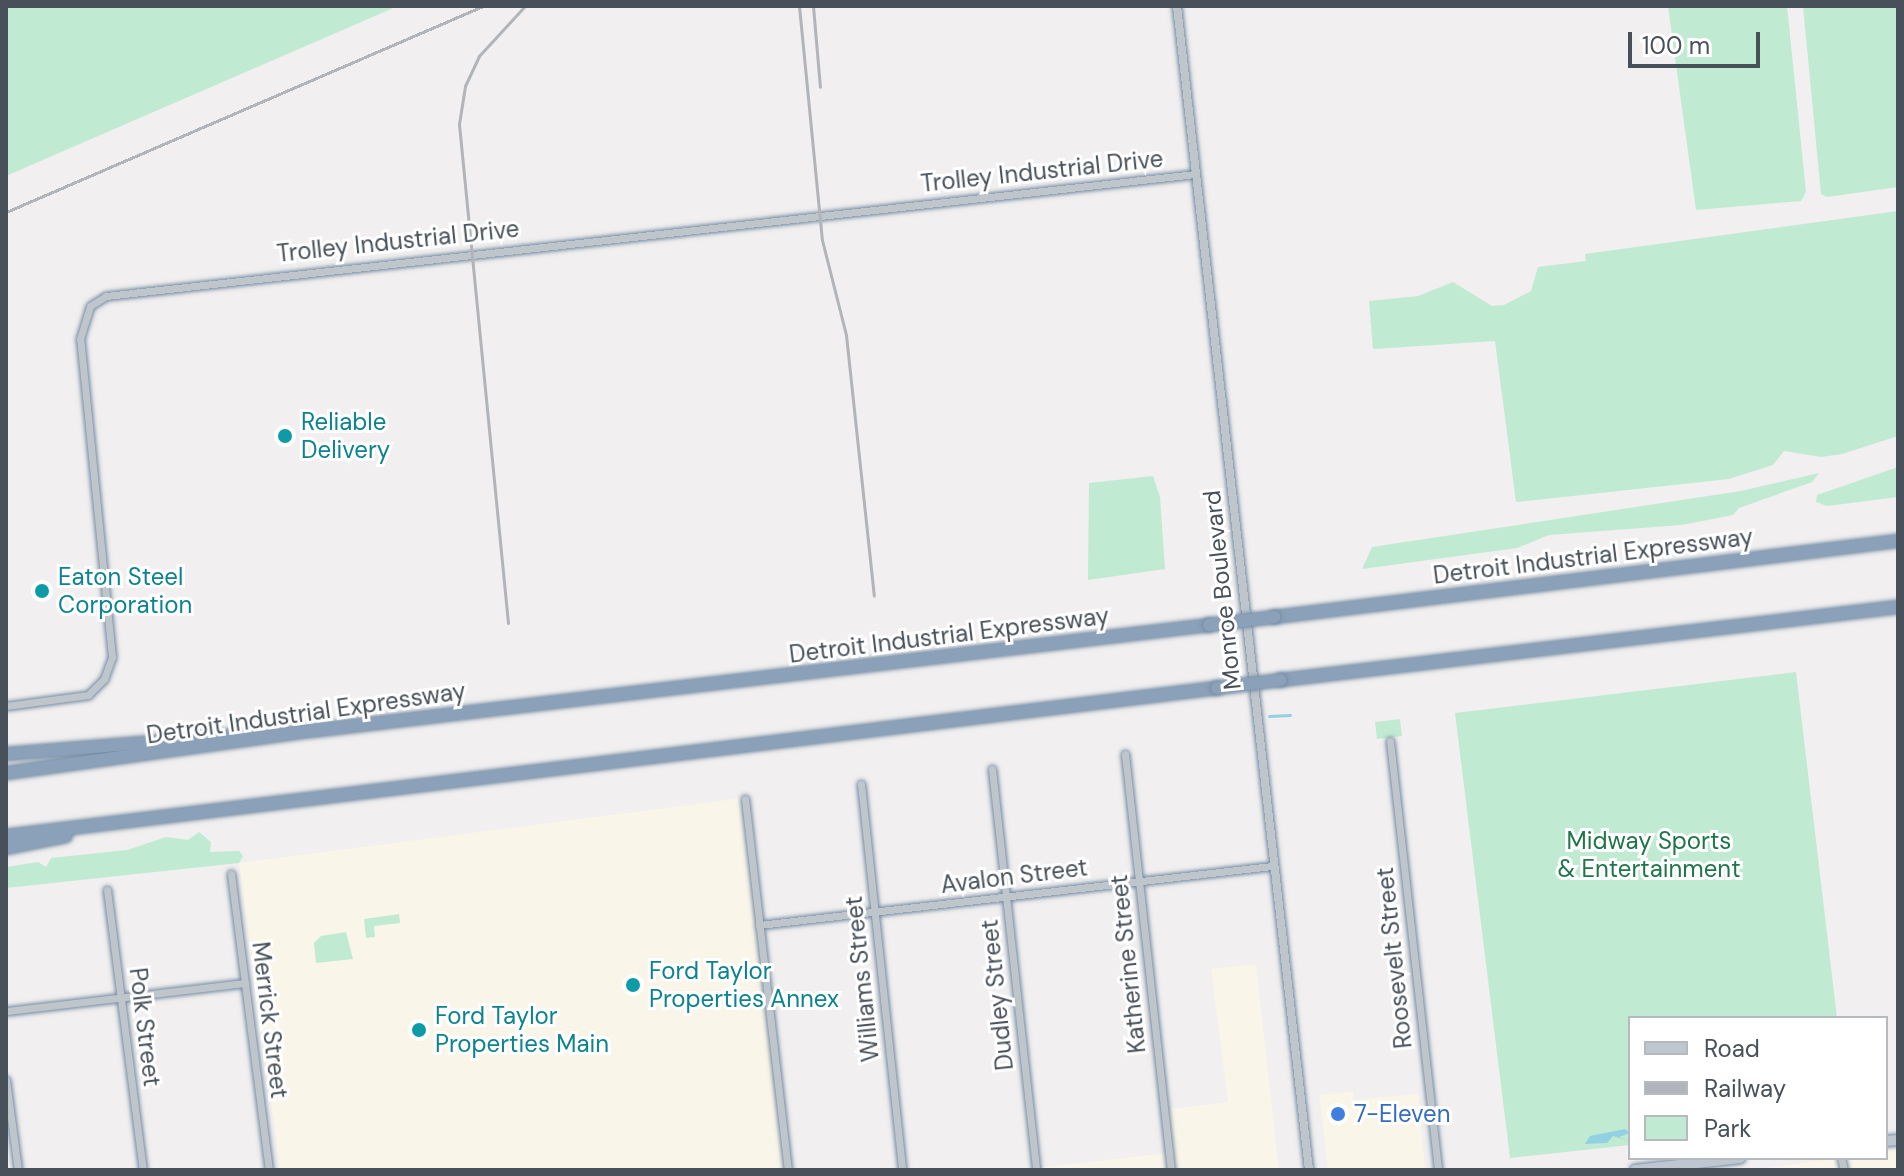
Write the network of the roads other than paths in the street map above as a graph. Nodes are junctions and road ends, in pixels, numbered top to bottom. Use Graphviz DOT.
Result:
graph roads {
  1 [pos="1177,6"];
  2 [pos="1195,174"];
  3 [pos="1898,541"];
  4 [pos="1898,607"];
  5 [pos="6,706"];
  6 [pos="310,731"];
  7 [pos="1390,741"];
  8 [pos="6,754"];
  9 [pos="1125,754"];
  10 [pos="992,769"];
  11 [pos="6,773"];
  12 [pos="861,784"];
  13 [pos="745,799"];
  14 [pos="133,821"];
  15 [pos="6,836"];
  16 [pos="6,848"];
  17 [pos="1272,866"];
  18 [pos="231,874"];
  19 [pos="1139,882"];
  20 [pos="107,890"];
  21 [pos="1006,897"];
  22 [pos="875,912"];
  23 [pos="759,925"];
  24 [pos="245,983"];
  25 [pos="121,998"];
  26 [pos="6,1011"];
  27 [pos="6,1080"];
  28 [pos="1733,1160"];
  29 [pos="1712,1166"];
  30 [pos="18,1170"];
  31 [pos="143,1170"];
  32 [pos="269,1170"];
  33 [pos="788,1170"];
  34 [pos="902,1170"];
  35 [pos="1036,1170"];
  36 [pos="1171,1170"];
  37 [pos="1309,1170"];
  38 [pos="1438,1170"];
  39 [pos="1635,1170"];
  1 -- 2 [label="street, Monroe Boulevard"];
  2 -- 5 [label="street, Trolley Industrial Drive"];
  2 -- 17 [label="street, Monroe Boulevard"];
  3 -- 6 [label="highway, Detroit Industrial Expressway, bridge"];
  4 -- 14 [label="highway, bridge"];
  6 -- 8 [label="highway"];
  6 -- 11 [label="highway, Detroit Industrial Expressway"];
  7 -- 38 [label="street, Roosevelt Street"];
  9 -- 19 [label="street, Katherine Street"];
  10 -- 21 [label="street, Dudley Street"];
  12 -- 22 [label="street, Williams Street"];
  13 -- 23 [label="street"];
  14 -- 15 [label="highway"];
  14 -- 16 [label="highway"];
  17 -- 19 [label="street, Avalon Street"];
  17 -- 37 [label="street, Monroe Boulevard"];
  18 -- 24 [label="street, Merrick Street"];
  19 -- 21 [label="street, Avalon Street"];
  19 -- 36 [label="street, Katherine Street"];
  20 -- 25 [label="street, Polk Street"];
  21 -- 22 [label="street, Avalon Street"];
  21 -- 35 [label="street, Dudley Street"];
  22 -- 23 [label="street, Avalon Street"];
  22 -- 34 [label="street, Williams Street"];
  23 -- 33 [label="street"];
  24 -- 25 [label="street"];
  24 -- 32 [label="street, Merrick Street"];
  25 -- 26 [label="street"];
  25 -- 31 [label="street, Polk Street"];
  27 -- 30 [label="street"];
  28 -- 29 [label="main road"];
  29 -- 39 [label="main road"];
}
